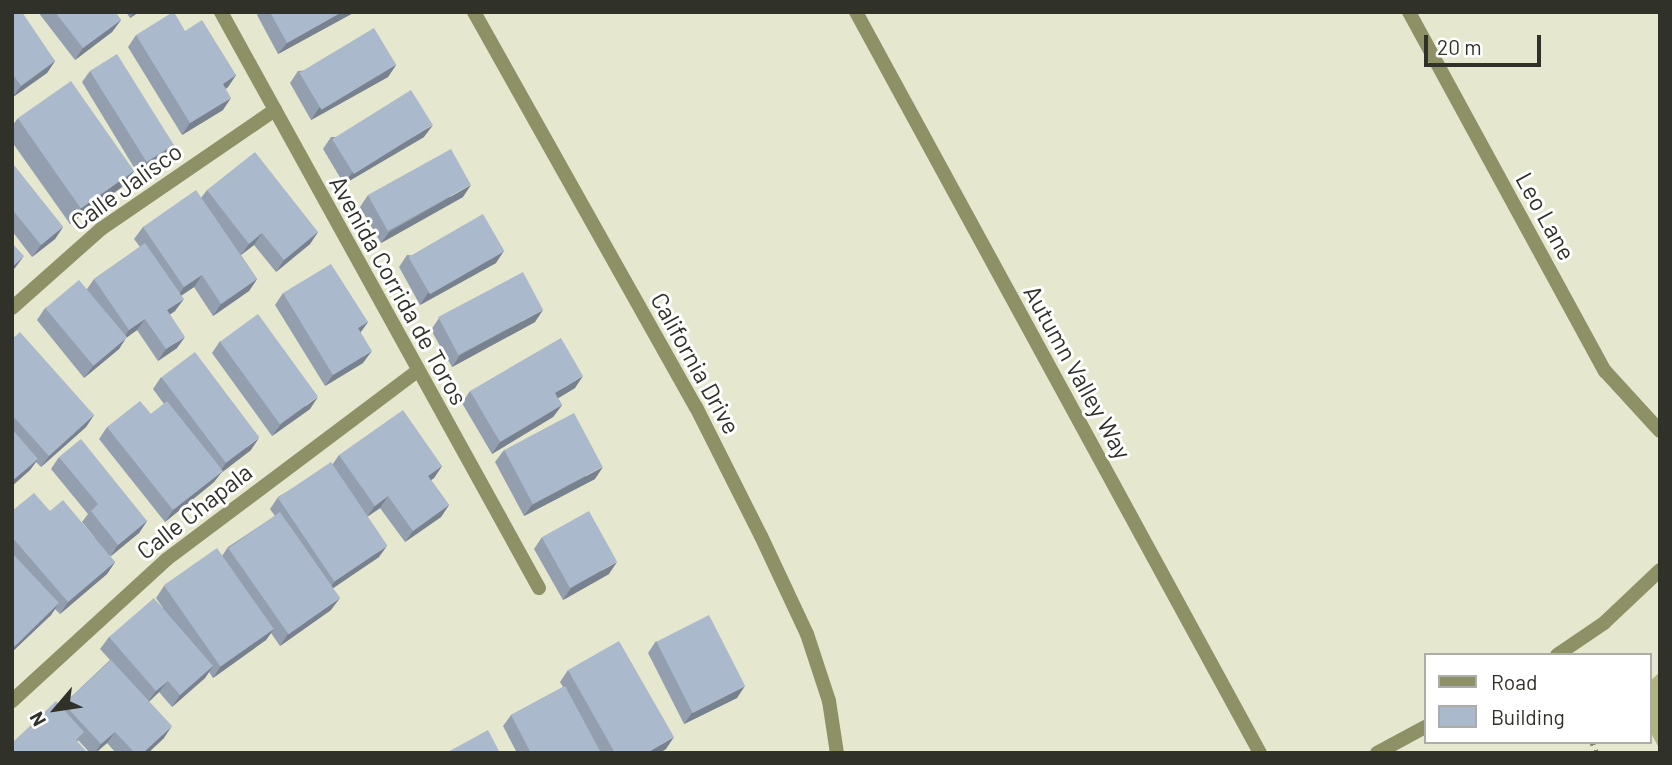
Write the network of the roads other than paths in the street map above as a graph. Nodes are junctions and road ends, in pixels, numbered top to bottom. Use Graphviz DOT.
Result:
graph roads {
  1 [pos="221,12"];
  2 [pos="474,12"];
  3 [pos="856,12"];
  4 [pos="1409,12"];
  5 [pos="275,110"];
  6 [pos="12,308"];
  7 [pos="416,372"];
  8 [pos="1660,430"];
  9 [pos="1660,570"];
  10 [pos="538,588"];
  11 [pos="1560,653"];
  12 [pos="12,701"];
  13 [pos="1424,728"];
  14 [pos="837,753"];
  15 [pos="1260,753"];
  16 [pos="1377,753"];
  1 -- 5 [label="street, Avenida Corrida de Toros"];
  2 -- 14 [label="street, California Drive"];
  3 -- 15 [label="street, Autumn Valley Way"];
  4 -- 8 [label="street, Leo Lane"];
  5 -- 6 [label="street, Calle Jalisco"];
  5 -- 7 [label="street, Avenida Corrida de Toros"];
  7 -- 10 [label="street, Avenida Corrida de Toros"];
  7 -- 12 [label="street, Calle Chapala"];
  9 -- 11 [label="street"];
  13 -- 16 [label="street"];
}
